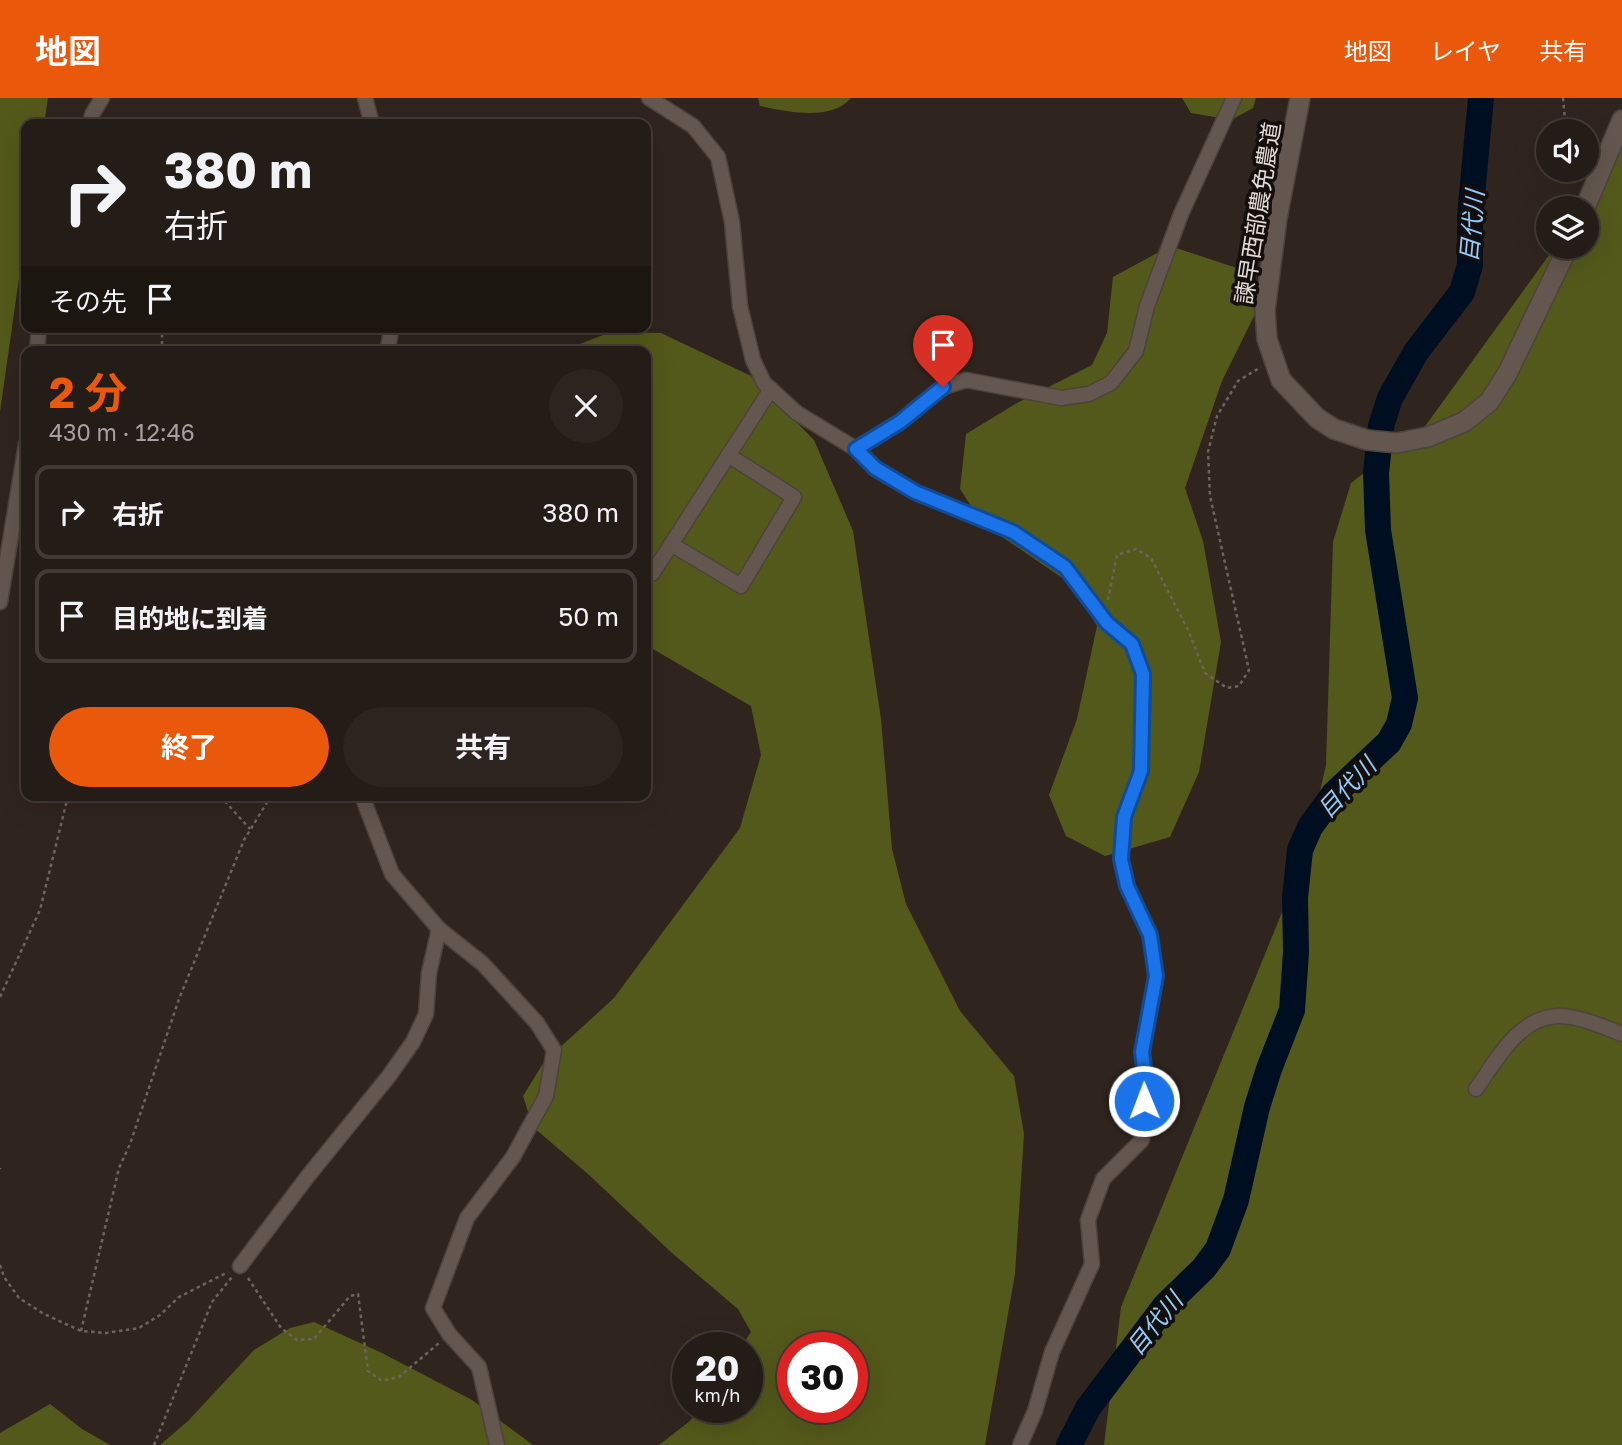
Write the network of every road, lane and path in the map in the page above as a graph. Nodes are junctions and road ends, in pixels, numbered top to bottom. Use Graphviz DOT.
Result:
graph roads {
  1 [pos="102,98"];
  2 [pos="365,98"];
  3 [pos="649,98"];
  4 [pos="1234,98"];
  5 [pos="1300,98"];
  6 [pos="1563,98"];
  7 [pos="91,119"];
  8 [pos="371,119"];
  9 [pos="1565,119"];
  10 [pos="1622,120"];
  11 [pos="1590,196"];
  12 [pos="1561,259"];
  13 [pos="1273,360"];
  14 [pos="771,389"];
  15 [pos="856,449"];
  16 [pos="728,455"];
  17 [pos="21,474"];
  18 [pos="671,544"];
  19 [pos="652,574"];
  20 [pos="0,602"];
  21 [pos="1107,623"];
  22 [pos="67,801"];
  23 [pos="224,801"];
  24 [pos="268,801"];
  25 [pos="364,801"];
  26 [pos="250,830"];
  27 [pos="439,929"];
  28 [pos="0,997"];
  29 [pos="1622,1034"];
  30 [pos="1476,1089"];
  31 [pos="0,1265"];
  32 [pos="240,1266"];
  33 [pos="81,1331"];
  34 [pos="449,1334"];
  35 [pos="154,1445"];
  36 [pos="496,1445"];
  37 [pos="1020,1445"];
  1 -- 7 [label="street"];
  2 -- 8 [label="street"];
  3 -- 14 [label="street"];
  4 -- 15 [label="street"];
  5 -- 13 [label="street, 諫早西部農免農道"];
  6 -- 9 [label="path"];
  10 -- 11 [label="street"];
  12 -- 13 [label="street, 諫早西部農免農道"];
  13 -- 21 [label="path"];
  14 -- 15 [label="street"];
  14 -- 16 [label="street"];
  15 -- 21 [label="street"];
  16 -- 18 [label="street"];
  16 -- 18 [label="street"];
  17 -- 20 [label="street"];
  18 -- 19 [label="street"];
  21 -- 37 [label="street"];
  22 -- 28 [label="path"];
  23 -- 26 [label="path"];
  24 -- 26 [label="path"];
  25 -- 27 [label="street"];
  26 -- 33 [label="path"];
  27 -- 32 [label="street"];
  27 -- 34 [label="street"];
  29 -- 30 [label="street"];
  31 -- 33 [label="path"];
  32 -- 33 [label="path"];
  32 -- 34 [label="path"];
  32 -- 35 [label="path"];
  34 -- 36 [label="street"];
}
